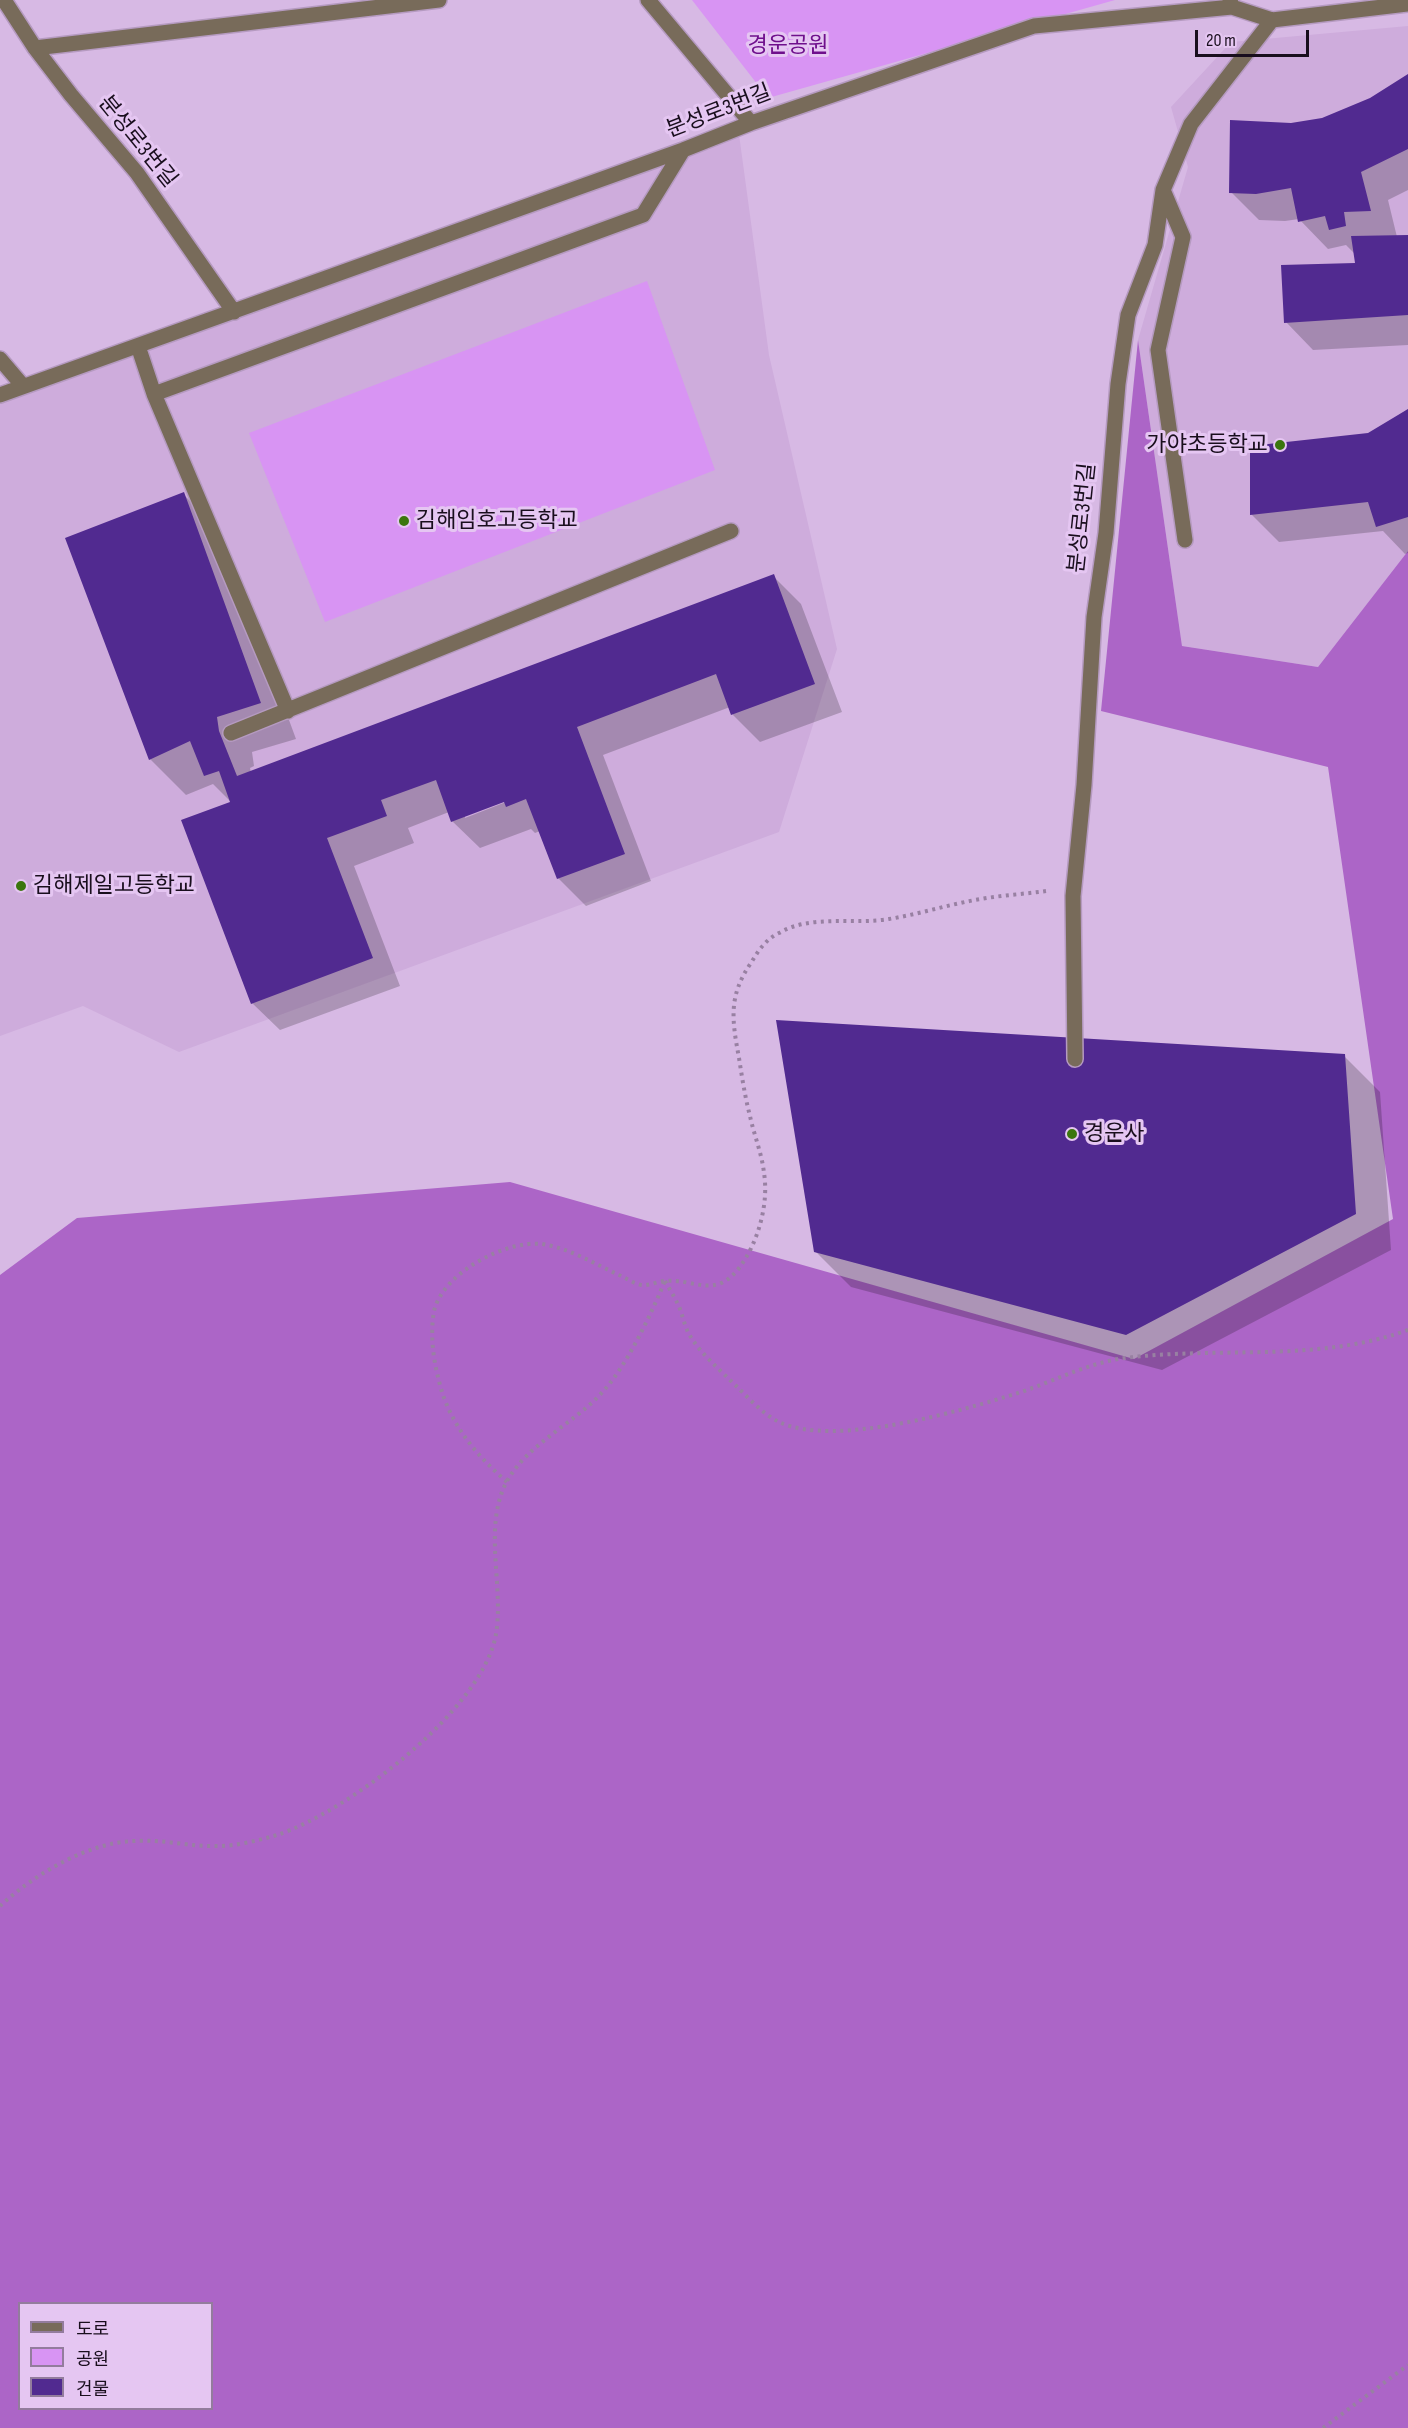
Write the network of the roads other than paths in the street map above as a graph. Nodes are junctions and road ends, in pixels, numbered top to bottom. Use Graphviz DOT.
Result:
graph roads {
  1 [pos="4,0"];
  2 [pos="438,0"];
  3 [pos="648,0"];
  4 [pos="1231,3"];
  5 [pos="1408,4"];
  6 [pos="1272,20"];
  7 [pos="35,48"];
  8 [pos="751,123"];
  9 [pos="683,150"];
  10 [pos="1163,190"];
  11 [pos="234,312"];
  12 [pos="138,346"];
  13 [pos="0,359"];
  14 [pos="23,386"];
  15 [pos="154,394"];
  16 [pos="0,395"];
  17 [pos="731,531"];
  18 [pos="1185,540"];
  19 [pos="288,711"];
  20 [pos="231,733"];
  21 [pos="1075,1059"];
  1 -- 7 [label="street, 분성로3번길"];
  2 -- 7 [label="street"];
  3 -- 8 [label="street"];
  4 -- 6 [label="street, 분성로3번길"];
  4 -- 8 [label="street, 분성로3번길"];
  5 -- 6 [label="street, 분성로3번길"];
  6 -- 10 [label="street, 분성로3번길"];
  7 -- 11 [label="street, 분성로3번길"];
  8 -- 9 [label="street, 분성로3번길"];
  9 -- 11 [label="street, 분성로3번길"];
  9 -- 15 [label="street"];
  10 -- 18 [label="street"];
  10 -- 21 [label="street, 분성로3번길"];
  11 -- 12 [label="street, 분성로3번길"];
  12 -- 14 [label="street, 분성로3번길"];
  12 -- 15 [label="street"];
  13 -- 14 [label="street"];
  14 -- 16 [label="street, 분성로3번길"];
  15 -- 19 [label="street"];
  17 -- 19 [label="street"];
  19 -- 20 [label="street"];
}
